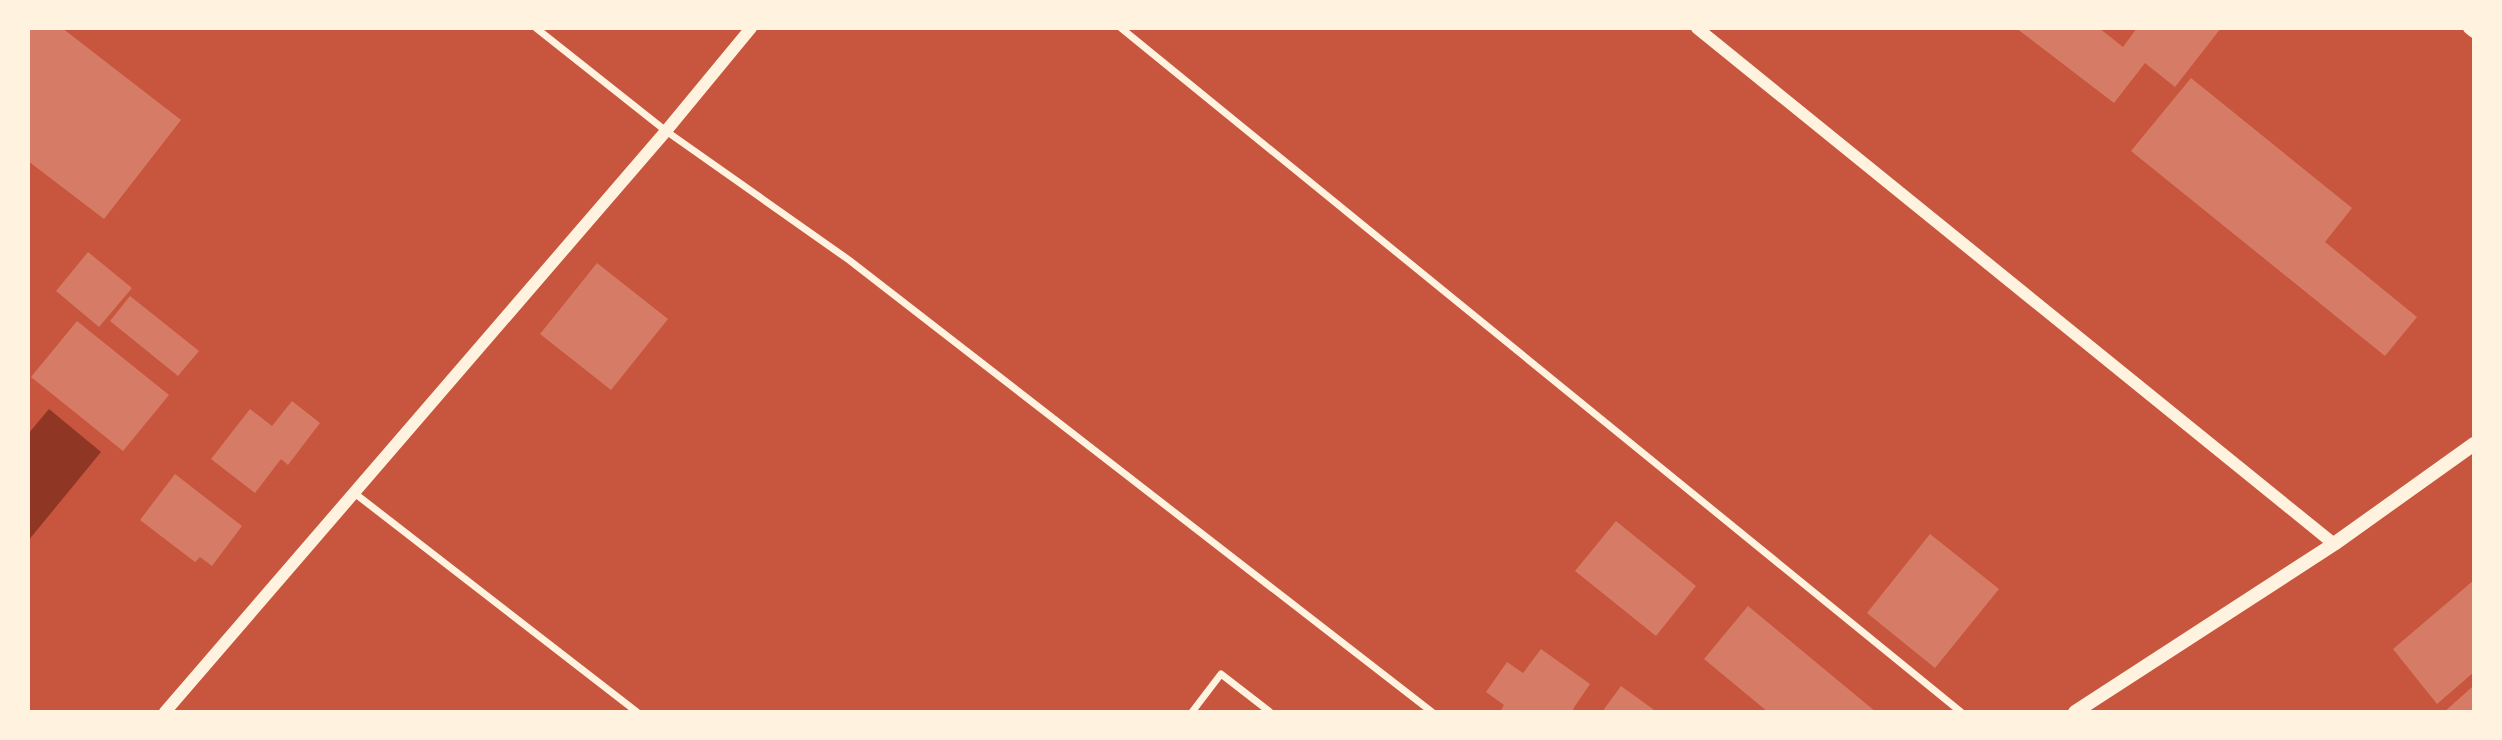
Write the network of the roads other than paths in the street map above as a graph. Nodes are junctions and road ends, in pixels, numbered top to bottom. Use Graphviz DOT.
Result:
graph roads {
  1 [pos="536,28"];
  2 [pos="751,28"];
  3 [pos="1121,28"];
  4 [pos="1697,28"];
  5 [pos="2469,28"];
  6 [pos="2474,32"];
  7 [pos="666,131"];
  8 [pos="2474,444"];
  9 [pos="353,492"];
  10 [pos="2334,544"];
  11 [pos="165,712"];
  12 [pos="637,712"];
  13 [pos="1192,712"];
  14 [pos="1270,712"];
  15 [pos="1432,712"];
  16 [pos="1961,712"];
  17 [pos="2075,712"];
  1 -- 7 [label="street"];
  2 -- 7 [label="street"];
  3 -- 16 [label="street"];
  4 -- 10 [label="street"];
  5 -- 6 [label="street"];
  7 -- 9 [label="street"];
  7 -- 15 [label="street"];
  8 -- 10 [label="main road"];
  9 -- 11 [label="street"];
  9 -- 12 [label="street"];
  10 -- 17 [label="main road"];
  13 -- 14 [label="street"];
}
